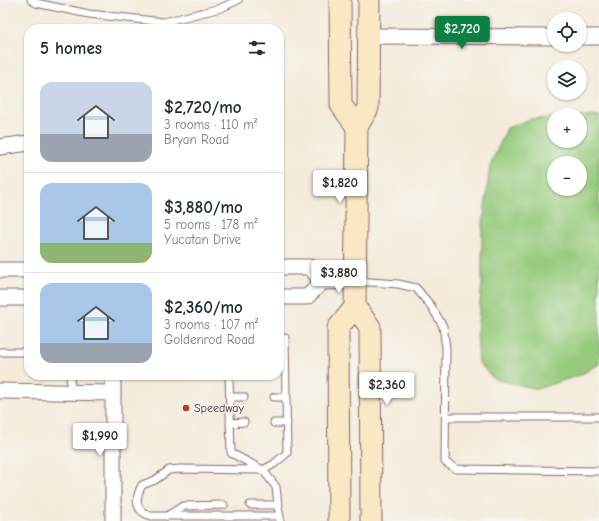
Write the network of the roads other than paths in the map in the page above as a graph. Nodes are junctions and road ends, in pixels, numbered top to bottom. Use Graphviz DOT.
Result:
graph roads {
  1 [pos="31,0"];
  2 [pos="238,0"];
  3 [pos="340,0"];
  4 [pos="352,0"];
  5 [pos="369,0"];
  6 [pos="369,36"];
  7 [pos="547,37"];
  8 [pos="587,37"];
  9 [pos="599,37"];
  10 [pos="368,87"];
  11 [pos="358,127"];
  12 [pos="24,144"];
  13 [pos="0,147"];
  14 [pos="284,267"];
  15 [pos="0,270"];
  16 [pos="24,270"];
  17 [pos="356,281"];
  18 [pos="322,282"];
  19 [pos="284,297"];
  20 [pos="0,298"];
  21 [pos="24,298"];
  22 [pos="355,306"];
  23 [pos="284,338"];
  24 [pos="284,348"];
  25 [pos="0,352"];
  26 [pos="24,352"];
  27 [pos="70,380"];
  28 [pos="113,380"];
  29 [pos="229,380"];
  30 [pos="284,380"];
  31 [pos="0,391"];
  32 [pos="71,392"];
  33 [pos="113,393"];
  34 [pos="230,397"];
  35 [pos="244,397"];
  36 [pos="274,397"];
  37 [pos="287,397"];
  38 [pos="446,417"];
  39 [pos="599,417"];
  40 [pos="244,422"];
  41 [pos="230,423"];
  42 [pos="274,423"];
  43 [pos="287,423"];
  44 [pos="263,470"];
  45 [pos="599,471"];
  46 [pos="224,505"];
  47 [pos="250,505"];
  48 [pos="279,505"];
  49 [pos="166,516"];
  50 [pos="280,518"];
  51 [pos="113,521"];
  52 [pos="339,521"];
  53 [pos="371,521"];
  1 -- 2 [label="lane"];
  3 -- 11 [label="main road"];
  4 -- 10 [label="main road"];
  5 -- 6 [label="main road"];
  6 -- 7 [label="street"];
  6 -- 10 [label="main road"];
  8 -- 9 [label="street"];
  10 -- 11 [label="main road"];
  11 -- 17 [label="main road"];
  12 -- 13 [label="street"];
  14 -- 18 [label="street"];
  15 -- 16 [label="street"];
  17 -- 18 [label="street"];
  17 -- 22 [label="main road"];
  17 -- 38 [label="lane"];
  18 -- 19 [label="street"];
  20 -- 21 [label="street"];
  22 -- 52 [label="main road"];
  22 -- 53 [label="main road"];
  23 -- 24 [label="lane"];
  25 -- 26 [label="lane"];
  27 -- 32 [label="lane"];
  28 -- 33 [label="street"];
  29 -- 34 [label="lane"];
  30 -- 37 [label="lane"];
  31 -- 32 [label="street"];
  32 -- 33 [label="street"];
  33 -- 51 [label="street"];
  34 -- 35 [label="lane"];
  34 -- 41 [label="lane"];
  36 -- 37 [label="lane"];
  37 -- 43 [label="lane"];
  38 -- 39 [label="lane"];
  38 -- 45 [label="lane"];
  40 -- 41 [label="lane"];
  41 -- 44 [label="lane"];
  42 -- 43 [label="lane"];
  43 -- 44 [label="lane"];
  44 -- 48 [label="lane"];
  44 -- 49 [label="lane"];
  46 -- 49 [label="lane"];
  47 -- 48 [label="lane"];
  48 -- 50 [label="lane"];
  49 -- 50 [label="lane"];
}
